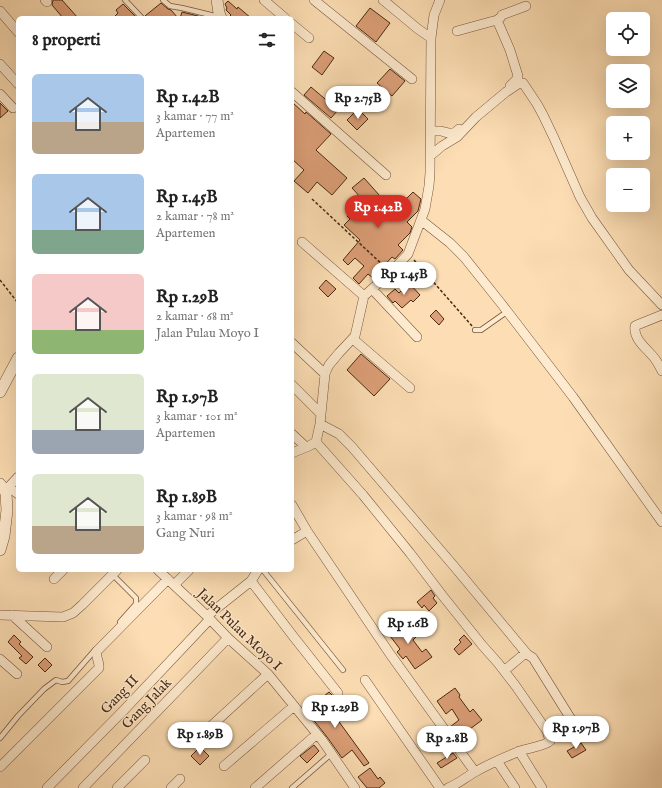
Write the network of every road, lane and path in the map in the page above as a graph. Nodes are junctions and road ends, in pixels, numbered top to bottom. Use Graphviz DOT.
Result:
graph roads {
  1 [pos="125,0"];
  2 [pos="163,0"];
  3 [pos="217,0"];
  4 [pos="264,0"];
  5 [pos="314,0"];
  6 [pos="383,0"];
  7 [pos="440,0"];
  8 [pos="526,6"];
  9 [pos="0,11"];
  10 [pos="140,16"];
  11 [pos="213,16"];
  12 [pos="220,16"];
  13 [pos="283,16"];
  14 [pos="497,20"];
  15 [pos="294,26"];
  16 [pos="16,30"];
  17 [pos="457,31"];
  18 [pos="309,38"];
  19 [pos="431,38"];
  20 [pos="0,64"];
  21 [pos="412,79"];
  22 [pos="16,82"];
  23 [pos="0,94"];
  24 [pos="294,94"];
  25 [pos="13,108"];
  26 [pos="435,131"];
  27 [pos="436,151"];
  28 [pos="386,176"];
  29 [pos="312,199"];
  30 [pos="421,220"];
  31 [pos="302,242"];
  32 [pos="408,254"];
  33 [pos="390,272"];
  34 [pos="0,280"];
  35 [pos="372,289"];
  36 [pos="364,296"];
  37 [pos="16,300"];
  38 [pos="662,305"];
  39 [pos="508,311"];
  40 [pos="662,314"];
  41 [pos="475,330"];
  42 [pos="417,337"];
  43 [pos="356,341"];
  44 [pos="294,345"];
  45 [pos="16,362"];
  46 [pos="662,371"];
  47 [pos="325,374"];
  48 [pos="294,387"];
  49 [pos="410,388"];
  50 [pos="0,392"];
  51 [pos="321,414"];
  52 [pos="320,424"];
  53 [pos="294,436"];
  54 [pos="316,442"];
  55 [pos="306,447"];
  56 [pos="294,452"];
  57 [pos="16,479"];
  58 [pos="5,487"];
  59 [pos="16,493"];
  60 [pos="294,508"];
  61 [pos="662,522"];
  62 [pos="307,531"];
  63 [pos="294,539"];
  64 [pos="0,550"];
  65 [pos="61,572"];
  66 [pos="112,572"];
  67 [pos="160,572"];
  68 [pos="186,572"];
  69 [pos="257,572"];
  70 [pos="265,572"];
  71 [pos="54,579"];
  72 [pos="251,580"];
  73 [pos="171,582"];
  74 [pos="0,614"];
  75 [pos="12,615"];
  76 [pos="209,617"];
  77 [pos="228,638"];
  78 [pos="47,647"];
  79 [pos="527,654"];
  80 [pos="0,659"];
  81 [pos="343,670"];
  82 [pos="504,671"];
  83 [pos="17,674"];
  84 [pos="268,674"];
  85 [pos="364,680"];
  86 [pos="338,693"];
  87 [pos="294,706"];
  88 [pos="574,724"];
  89 [pos="317,734"];
  90 [pos="0,738"];
  91 [pos="198,738"];
  92 [pos="519,751"];
  93 [pos="331,754"];
  94 [pos="145,760"];
  95 [pos="497,761"];
  96 [pos="224,766"];
  97 [pos="0,767"];
  98 [pos="475,772"];
  99 [pos="180,779"];
  100 [pos="352,785"];
  101 [pos="451,787"];
  102 [pos="47,788"];
  103 [pos="83,788"];
  104 [pos="117,788"];
  105 [pos="171,788"];
  106 [pos="255,788"];
  107 [pos="292,788"];
  108 [pos="343,788"];
  109 [pos="440,788"];
  110 [pos="516,788"];
  111 [pos="542,788"];
  1 -- 10 [label="lane"];
  2 -- 11 [label="lane"];
  3 -- 12 [label="street"];
  4 -- 13 [label="street"];
  5 -- 21 [label="street"];
  6 -- 19 [label="street"];
  7 -- 19 [label="street"];
  8 -- 14 [label="street"];
  9 -- 16 [label="street"];
  14 -- 17 [label="street"];
  14 -- 26 [label="street"];
  15 -- 18 [label="street"];
  19 -- 26 [label="street"];
  20 -- 22 [label="street"];
  23 -- 25 [label="street"];
  24 -- 28 [label="street"];
  26 -- 27 [label="street"];
  27 -- 30 [label="street"];
  27 -- 38 [label="street"];
  29 -- 33 [label="path"];
  30 -- 32 [label="street"];
  30 -- 39 [label="street"];
  31 -- 36 [label="street"];
  32 -- 33 [label="street"];
  32 -- 41 [label="path"];
  33 -- 35 [label="street"];
  34 -- 37 [label="path"];
  35 -- 36 [label="street"];
  35 -- 42 [label="street"];
  36 -- 43 [label="street"];
  39 -- 41 [label="lane"];
  39 -- 61 [label="street"];
  40 -- 46 [label="street"];
  43 -- 47 [label="street"];
  43 -- 49 [label="street"];
  44 -- 47 [label="street"];
  45 -- 50 [label="street"];
  47 -- 51 [label="street"];
  48 -- 51 [label="street"];
  51 -- 52 [label="street"];
  52 -- 54 [label="street"];
  52 -- 79 [label="street"];
  53 -- 55 [label="street"];
  54 -- 55 [label="street"];
  54 -- 82 [label="street"];
  55 -- 56 [label="street"];
  57 -- 58 [label="street"];
  58 -- 59 [label="street"];
  58 -- 64 [label="street"];
  60 -- 62 [label="street"];
  62 -- 63 [label="street"];
  62 -- 98 [label="street"];
  65 -- 71 [label="street"];
  66 -- 75 [label="street"];
  66 -- 90 [label="lane"];
  67 -- 73 [label="street, Jalan Pulau Moyo I"];
  68 -- 73 [label="street"];
  69 -- 72 [label="street, Gang II"];
  70 -- 81 [label="lane"];
  72 -- 76 [label="street, Gang II"];
  72 -- 86 [label="street"];
  73 -- 76 [label="street, Jalan Pulau Moyo I"];
  73 -- 97 [label="street"];
  74 -- 75 [label="street"];
  75 -- 78 [label="street"];
  76 -- 77 [label="street, Jalan Pulau Moyo I"];
  76 -- 102 [label="street, Gang II"];
  77 -- 84 [label="street, Jalan Pulau Moyo I"];
  77 -- 103 [label="street, Gang Jalak"];
  79 -- 82 [label="street"];
  79 -- 88 [label="street"];
  80 -- 83 [label="street"];
  82 -- 92 [label="street"];
  84 -- 87 [label="street, Jalan Pulau Moyo I"];
  84 -- 91 [label="street"];
  85 -- 109 [label="street"];
  87 -- 89 [label="street, Jalan Pulau Moyo I"];
  87 -- 96 [label="street"];
  89 -- 93 [label="street, Jalan Pulau Moyo I"];
  89 -- 106 [label="street"];
  92 -- 95 [label="street"];
  92 -- 111 [label="street"];
  93 -- 100 [label="street, Jalan Pulau Moyo I"];
  93 -- 107 [label="lane"];
  94 -- 104 [label="street"];
  95 -- 98 [label="street"];
  95 -- 110 [label="street"];
  98 -- 101 [label="street"];
  99 -- 105 [label="street"];
  100 -- 108 [label="street"];
}
